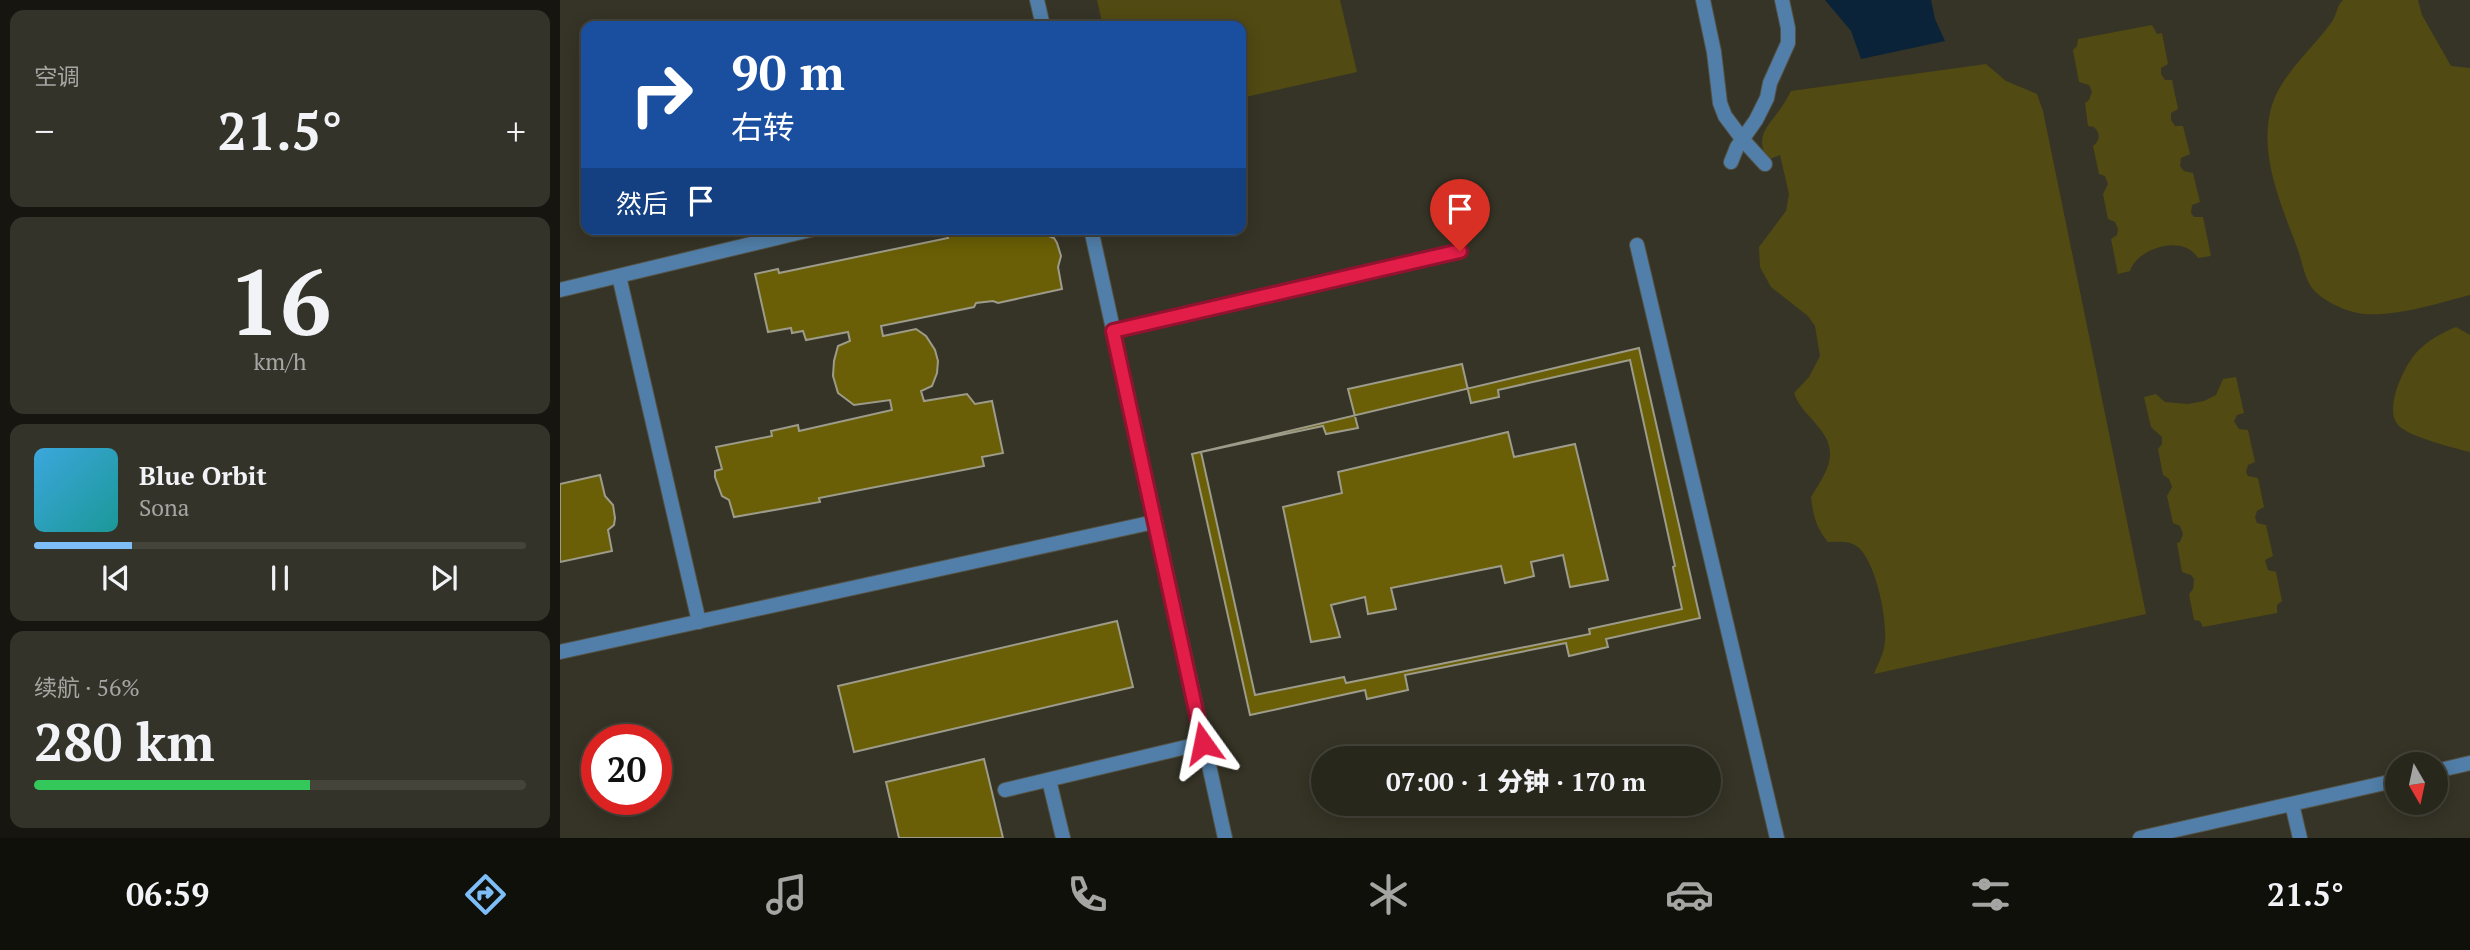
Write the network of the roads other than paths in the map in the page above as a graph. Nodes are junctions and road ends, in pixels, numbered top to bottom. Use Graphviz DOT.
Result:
graph roads {
  1 [pos="1037,0"];
  2 [pos="1703,0"];
  3 [pos="1782,0"];
  4 [pos="1042,21"];
  5 [pos="1743,140"];
  6 [pos="1731,162"];
  7 [pos="1765,163"];
  8 [pos="789,235"];
  9 [pos="1092,235"];
  10 [pos="1637,245"];
  11 [pos="1460,251"];
  12 [pos="619,276"];
  13 [pos="560,290"];
  14 [pos="1113,331"];
  15 [pos="1154,522"];
  16 [pos="699,622"];
  17 [pos="560,652"];
  18 [pos="1203,743"];
  19 [pos="2470,763"];
  20 [pos="2448,768"];
  21 [pos="1049,780"];
  22 [pos="2385,783"];
  23 [pos="1005,790"];
  24 [pos="2292,804"];
  25 [pos="1063,838"];
  26 [pos="1225,838"];
  27 [pos="1777,838"];
  28 [pos="2140,838"];
  29 [pos="2300,838"];
  1 -- 4 [label="street"];
  2 -- 5 [label="street"];
  3 -- 5 [label="street"];
  5 -- 6 [label="street"];
  5 -- 7 [label="street"];
  8 -- 12 [label="street"];
  9 -- 14 [label="street"];
  10 -- 27 [label="street"];
  11 -- 14 [label="street"];
  12 -- 13 [label="street"];
  12 -- 16 [label="street"];
  14 -- 15 [label="street"];
  15 -- 16 [label="street"];
  15 -- 18 [label="street"];
  16 -- 17 [label="street"];
  18 -- 21 [label="street"];
  18 -- 26 [label="street"];
  19 -- 20 [label="street"];
  21 -- 23 [label="street"];
  21 -- 25 [label="street"];
  22 -- 24 [label="street"];
  24 -- 28 [label="street"];
  24 -- 29 [label="street"];
}
